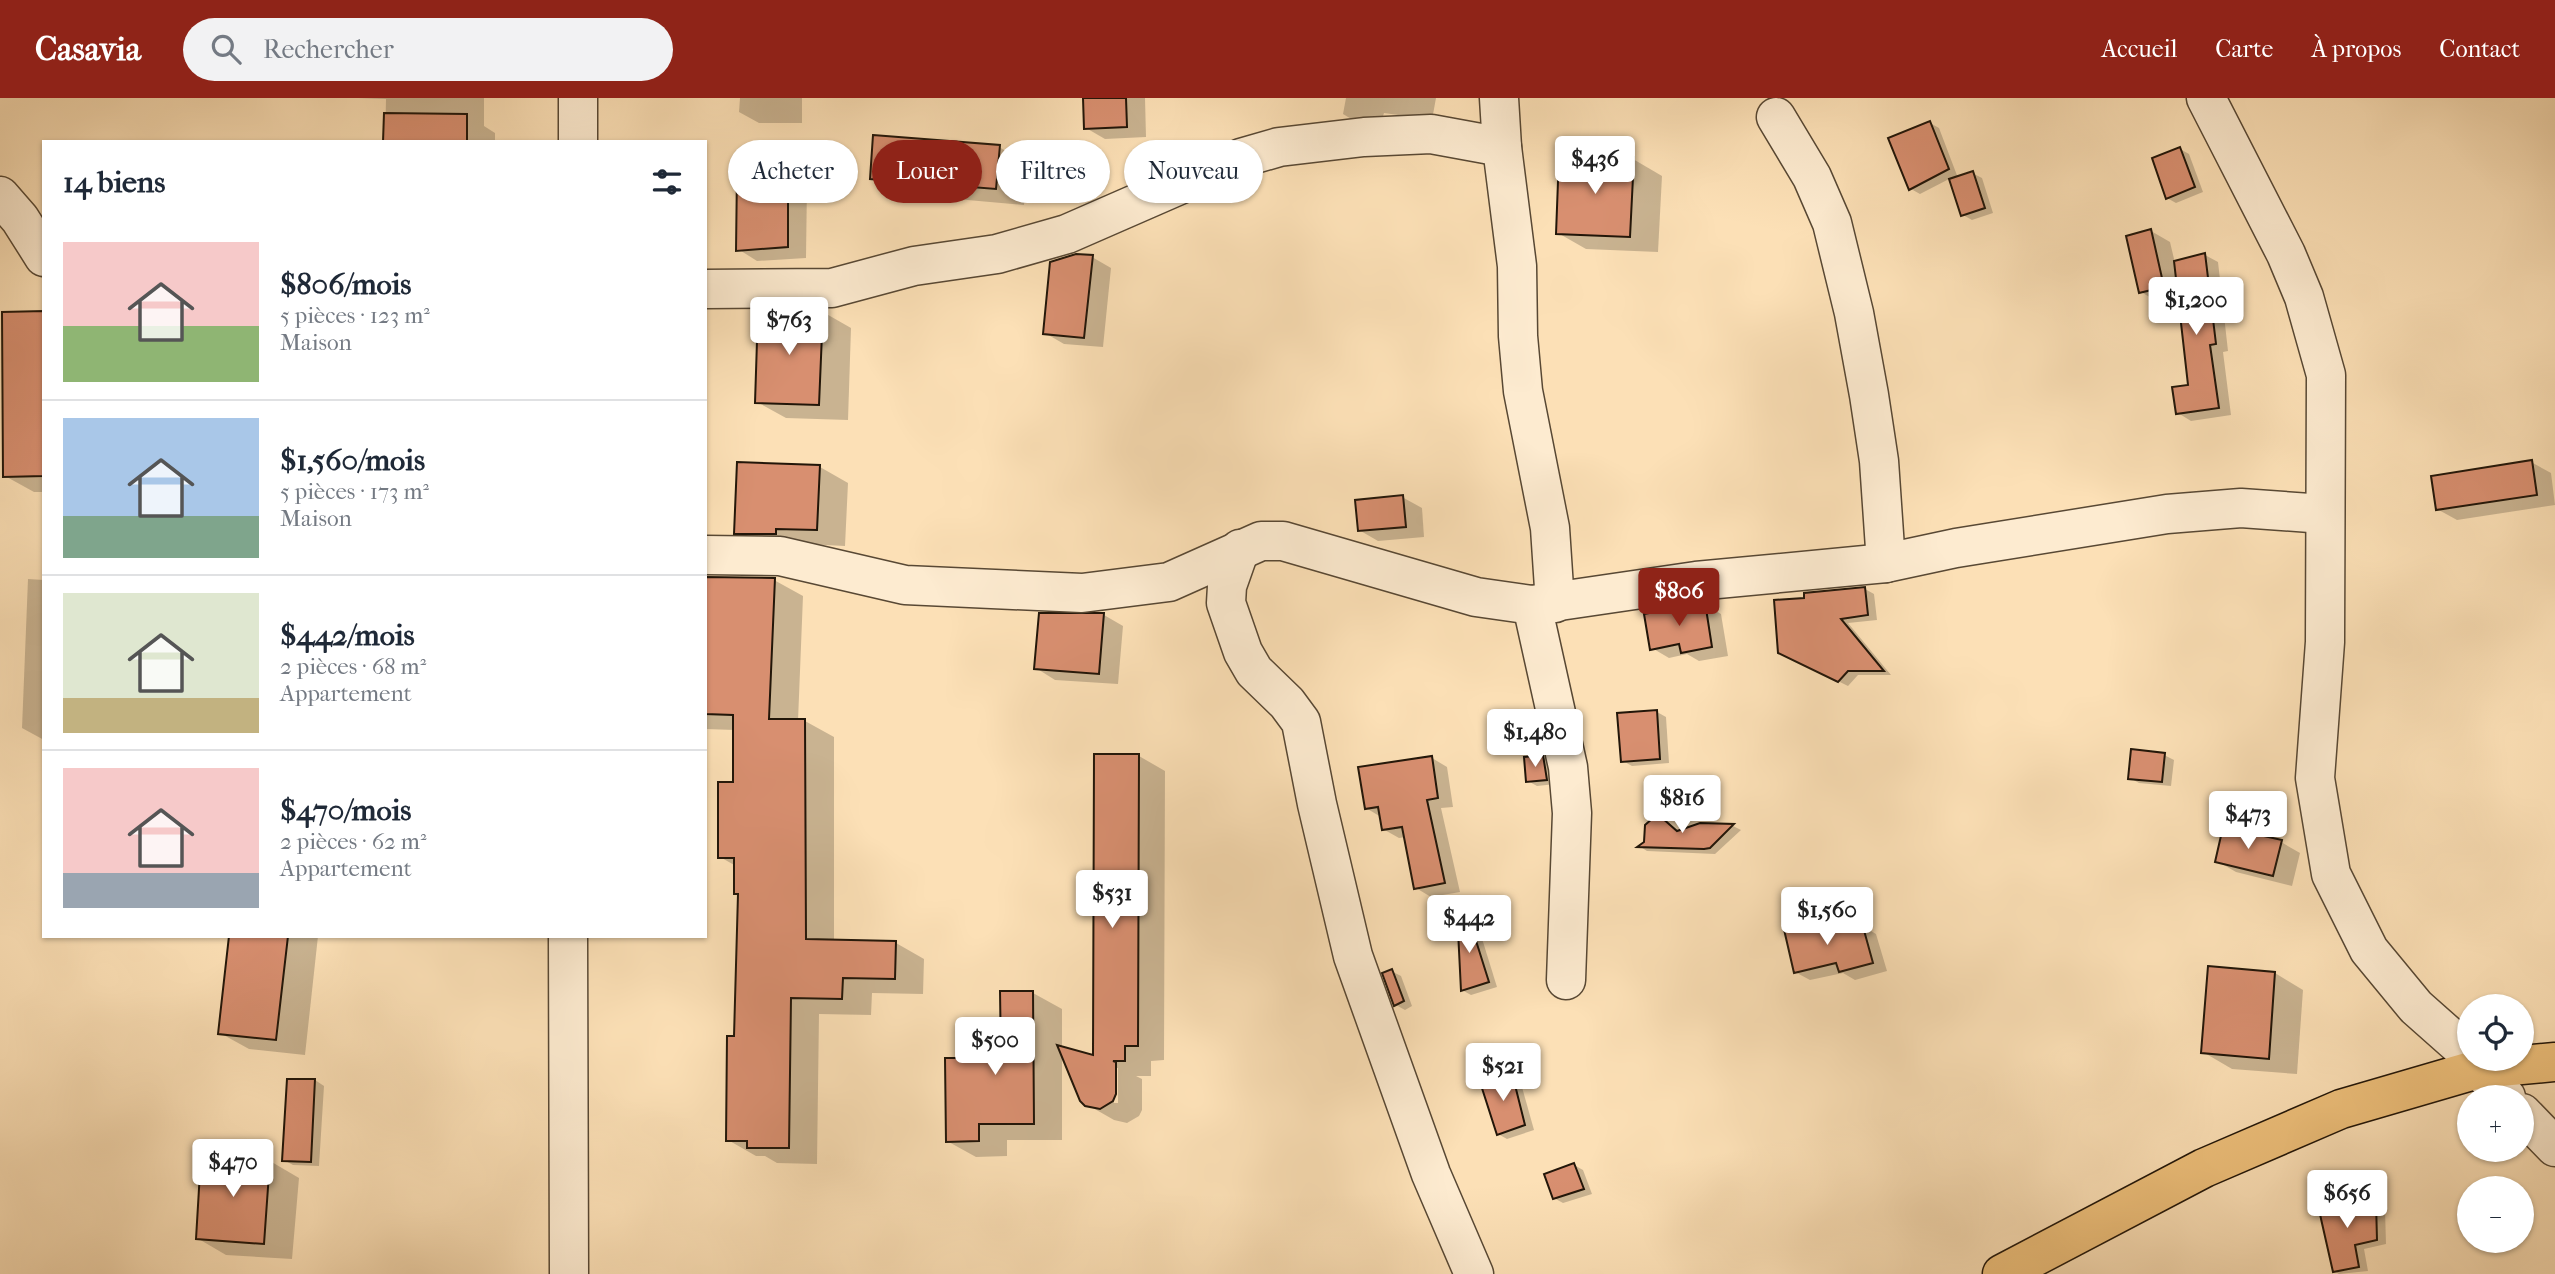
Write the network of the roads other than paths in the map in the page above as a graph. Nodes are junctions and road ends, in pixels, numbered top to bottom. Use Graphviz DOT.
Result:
graph roads {
  1 [pos="578,98"];
  2 [pos="1499,98"];
  3 [pos="2206,98"];
  4 [pos="1776,117"];
  5 [pos="578,140"];
  6 [pos="1502,147"];
  7 [pos="0,196"];
  8 [pos="42,254"];
  9 [pos="707,289"];
  10 [pos="2324,514"];
  11 [pos="1240,549"];
  12 [pos="707,555"];
  13 [pos="1886,563"];
  14 [pos="1169,582"];
  15 [pos="1226,603"];
  16 [pos="1544,604"];
  17 [pos="568,938"];
  18 [pos="1566,980"];
  19 [pos="2457,1043"];
  20 [pos="2534,1062"];
  21 [pos="2555,1062"];
  22 [pos="2457,1067"];
  23 [pos="2481,1071"];
  24 [pos="2494,1085"];
  25 [pos="2534,1126"];
  26 [pos="2555,1147"];
  27 [pos="569,1274"];
  28 [pos="1474,1274"];
  29 [pos="2003,1274"];
  1 -- 5 [label="street"];
  2 -- 6 [label="street"];
  3 -- 10 [label="street"];
  4 -- 13 [label="street"];
  6 -- 9 [label="street"];
  6 -- 16 [label="street"];
  7 -- 8 [label="street"];
  10 -- 13 [label="street"];
  10 -- 19 [label="street"];
  11 -- 14 [label="street"];
  11 -- 15 [label="street"];
  11 -- 16 [label="street"];
  12 -- 14 [label="street"];
  13 -- 16 [label="street"];
  14 -- 15 [label="street"];
  15 -- 28 [label="street"];
  16 -- 18 [label="street"];
  17 -- 27 [label="street"];
  20 -- 21 [label="highway"];
  22 -- 29 [label="highway"];
  23 -- 24 [label="street"];
  25 -- 26 [label="street"];
}
